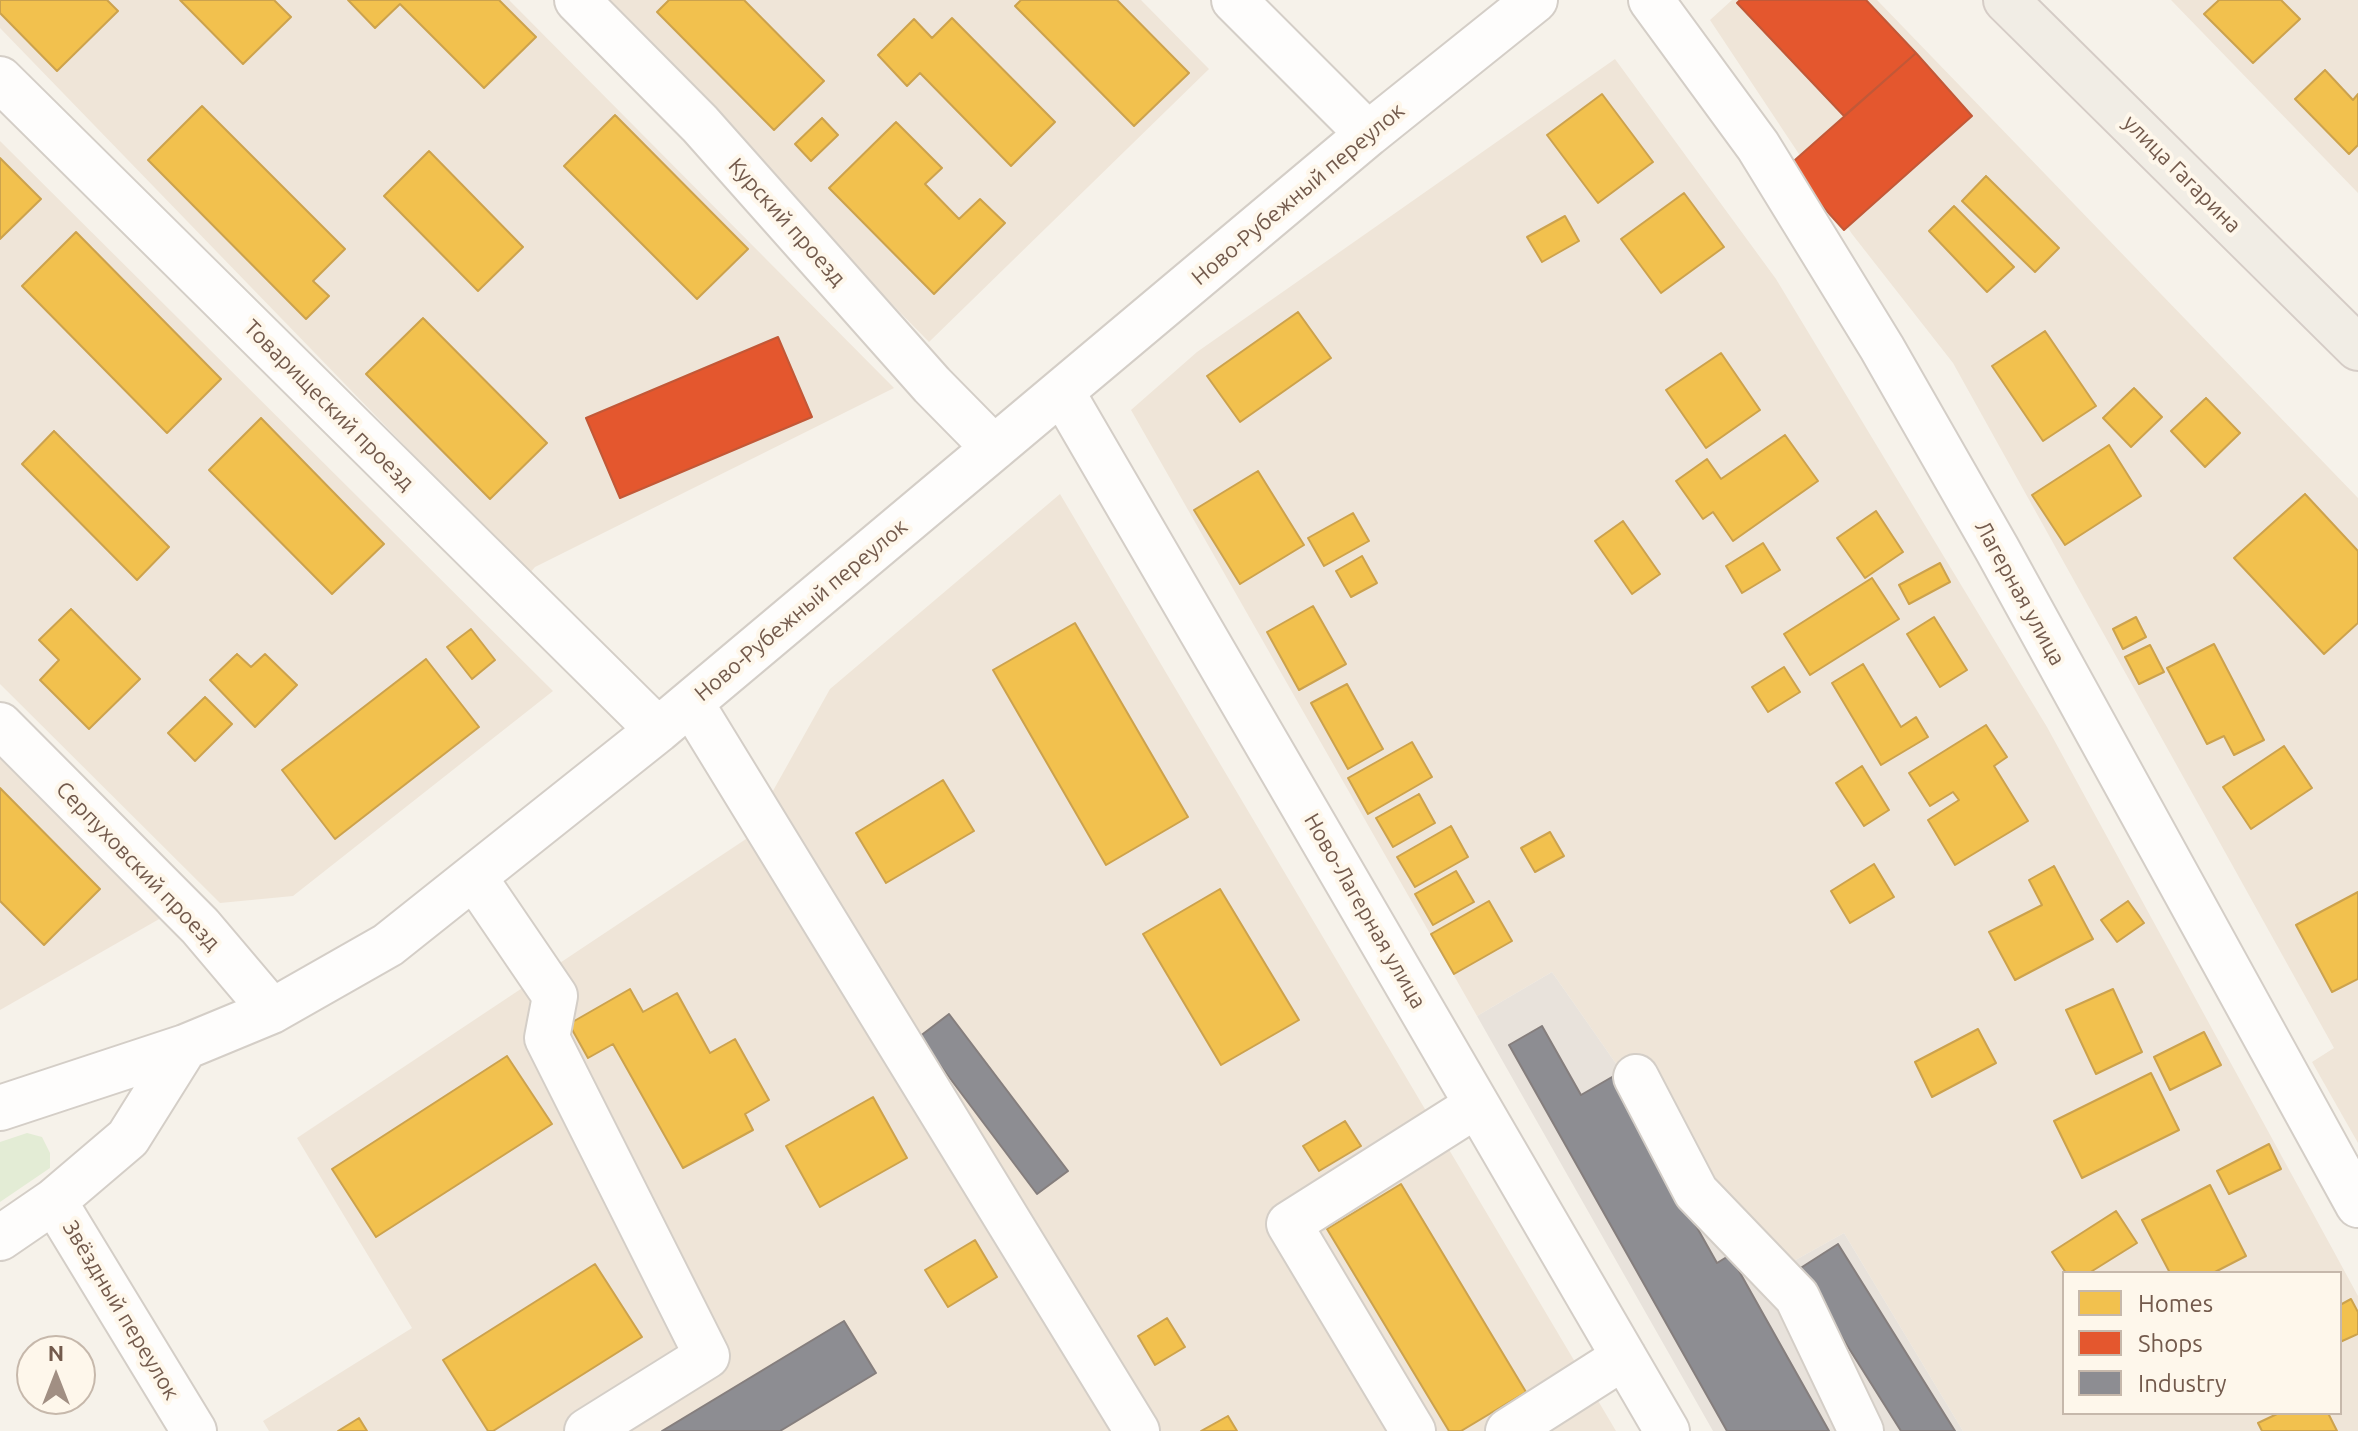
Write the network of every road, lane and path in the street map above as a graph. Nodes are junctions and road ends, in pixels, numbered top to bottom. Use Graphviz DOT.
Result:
graph roads {
  1 [pos="577,0"];
  2 [pos="1234,0"];
  3 [pos="1535,0"];
  4 [pos="1651,0"];
  5 [pos="2006,0"];
  6 [pos="0,79"];
  7 [pos="1368,134"];
  8 [pos="2358,348"];
  9 [pos="1062,392"];
  10 [pos="994,448"];
  11 [pos="691,703"];
  12 [pos="0,725"];
  13 [pos="658,730"];
  14 [pos="474,877"];
  15 [pos="272,1011"];
  16 [pos="185,1047"];
  17 [pos="1636,1077"];
  18 [pos="10,1093"];
  19 [pos="1477,1105"];
  20 [pos="54,1201"];
  21 [pos="2358,1205"];
  22 [pos="0,1238"];
  23 [pos="1624,1357"];
  24 [pos="194,1431"];
  25 [pos="587,1431"];
  26 [pos="1137,1431"];
  27 [pos="1413,1431"];
  28 [pos="1508,1431"];
  29 [pos="1667,1431"];
  30 [pos="1861,1431"];
  1 -- 10 [label="street, Курский проезд"];
  2 -- 7 [label="street"];
  3 -- 7 [label="street, Ново-Рубежный переулок"];
  4 -- 21 [label="street, Лагерная улица"];
  5 -- 8 [label="main road, улица Гагарина"];
  6 -- 13 [label="street, Товарищеский проезд"];
  7 -- 9 [label="street, Ново-Рубежный переулок"];
  9 -- 10 [label="street, Ново-Рубежный переулок"];
  9 -- 19 [label="street, Ново-Лагерная улица"];
  10 -- 11 [label="street, Ново-Рубежный переулок"];
  11 -- 13 [label="street, Ново-Рубежный переулок"];
  11 -- 26 [label="street"];
  12 -- 15 [label="street, Серпуховский проезд"];
  13 -- 14 [label="street, Ново-Рубежный переулок"];
  14 -- 15 [label="street, Ново-Рубежный переулок"];
  14 -- 25 [label="street"];
  15 -- 16 [label="street, Ново-Рубежный переулок"];
  16 -- 18 [label="street, Ново-Рубежный переулок"];
  16 -- 20 [label="street, Звёздный переулок"];
  17 -- 30 [label="street"];
  19 -- 23 [label="street, Ново-Лагерная улица"];
  19 -- 27 [label="street"];
  20 -- 22 [label="street"];
  20 -- 24 [label="street, Звёздный переулок"];
  23 -- 28 [label="street"];
  23 -- 29 [label="street, Ново-Лагерная улица"];
}
